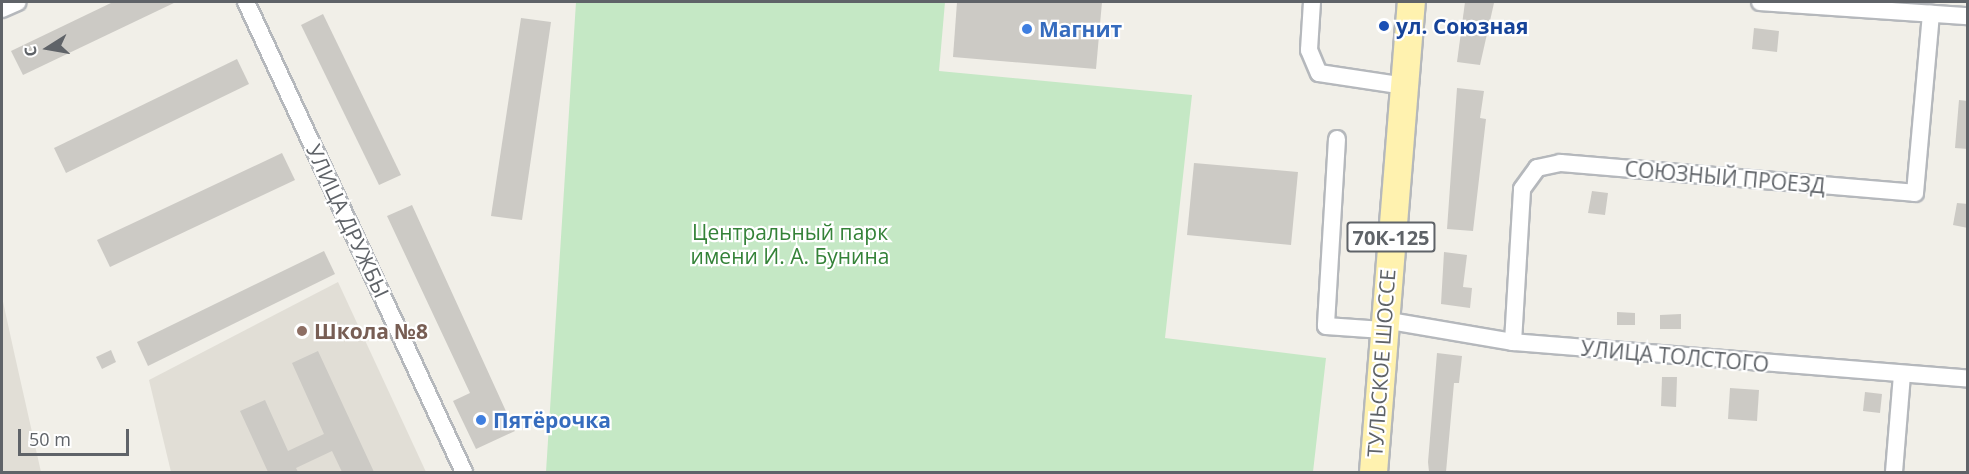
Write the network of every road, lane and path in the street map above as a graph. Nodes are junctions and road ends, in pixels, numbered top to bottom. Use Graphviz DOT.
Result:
graph roads {
  1 [pos="18,2"];
  2 [pos="246,2"];
  3 [pos="1312,2"];
  4 [pos="1411,2"];
  5 [pos="1760,2"];
  6 [pos="2,9"];
  7 [pos="1930,14"];
  8 [pos="1968,16"];
  9 [pos="1405,86"];
  10 [pos="1337,139"];
  11 [pos="1383,325"];
  12 [pos="1513,342"];
  13 [pos="1902,375"];
  14 [pos="1968,380"];
  15 [pos="464,472"];
  16 [pos="1373,472"];
  17 [pos="1894,472"];
  1 -- 6 [label="street"];
  2 -- 15 [label="street, УЛИЦА ДРУЖБЫ"];
  3 -- 9 [label="street"];
  4 -- 9 [label="main road, ТУЛЬСКОЕ ШОССЕ / 70К-125"];
  5 -- 7 [label="street"];
  7 -- 8 [label="street"];
  7 -- 12 [label="street, СОЮЗНЫЙ ПРОЕЗД"];
  9 -- 11 [label="main road, ТУЛЬСКОЕ ШОССЕ / 70К-125"];
  10 -- 11 [label="street, УЛИЦА ТОЛСТОГО"];
  11 -- 12 [label="street, УЛИЦА ТОЛСТОГО"];
  11 -- 16 [label="main road, ТУЛЬСКОЕ ШОССЕ / 70К-125"];
  12 -- 13 [label="street, УЛИЦА ТОЛСТОГО"];
  13 -- 14 [label="street, УЛИЦА ТОЛСТОГО"];
  13 -- 17 [label="street"];
}
